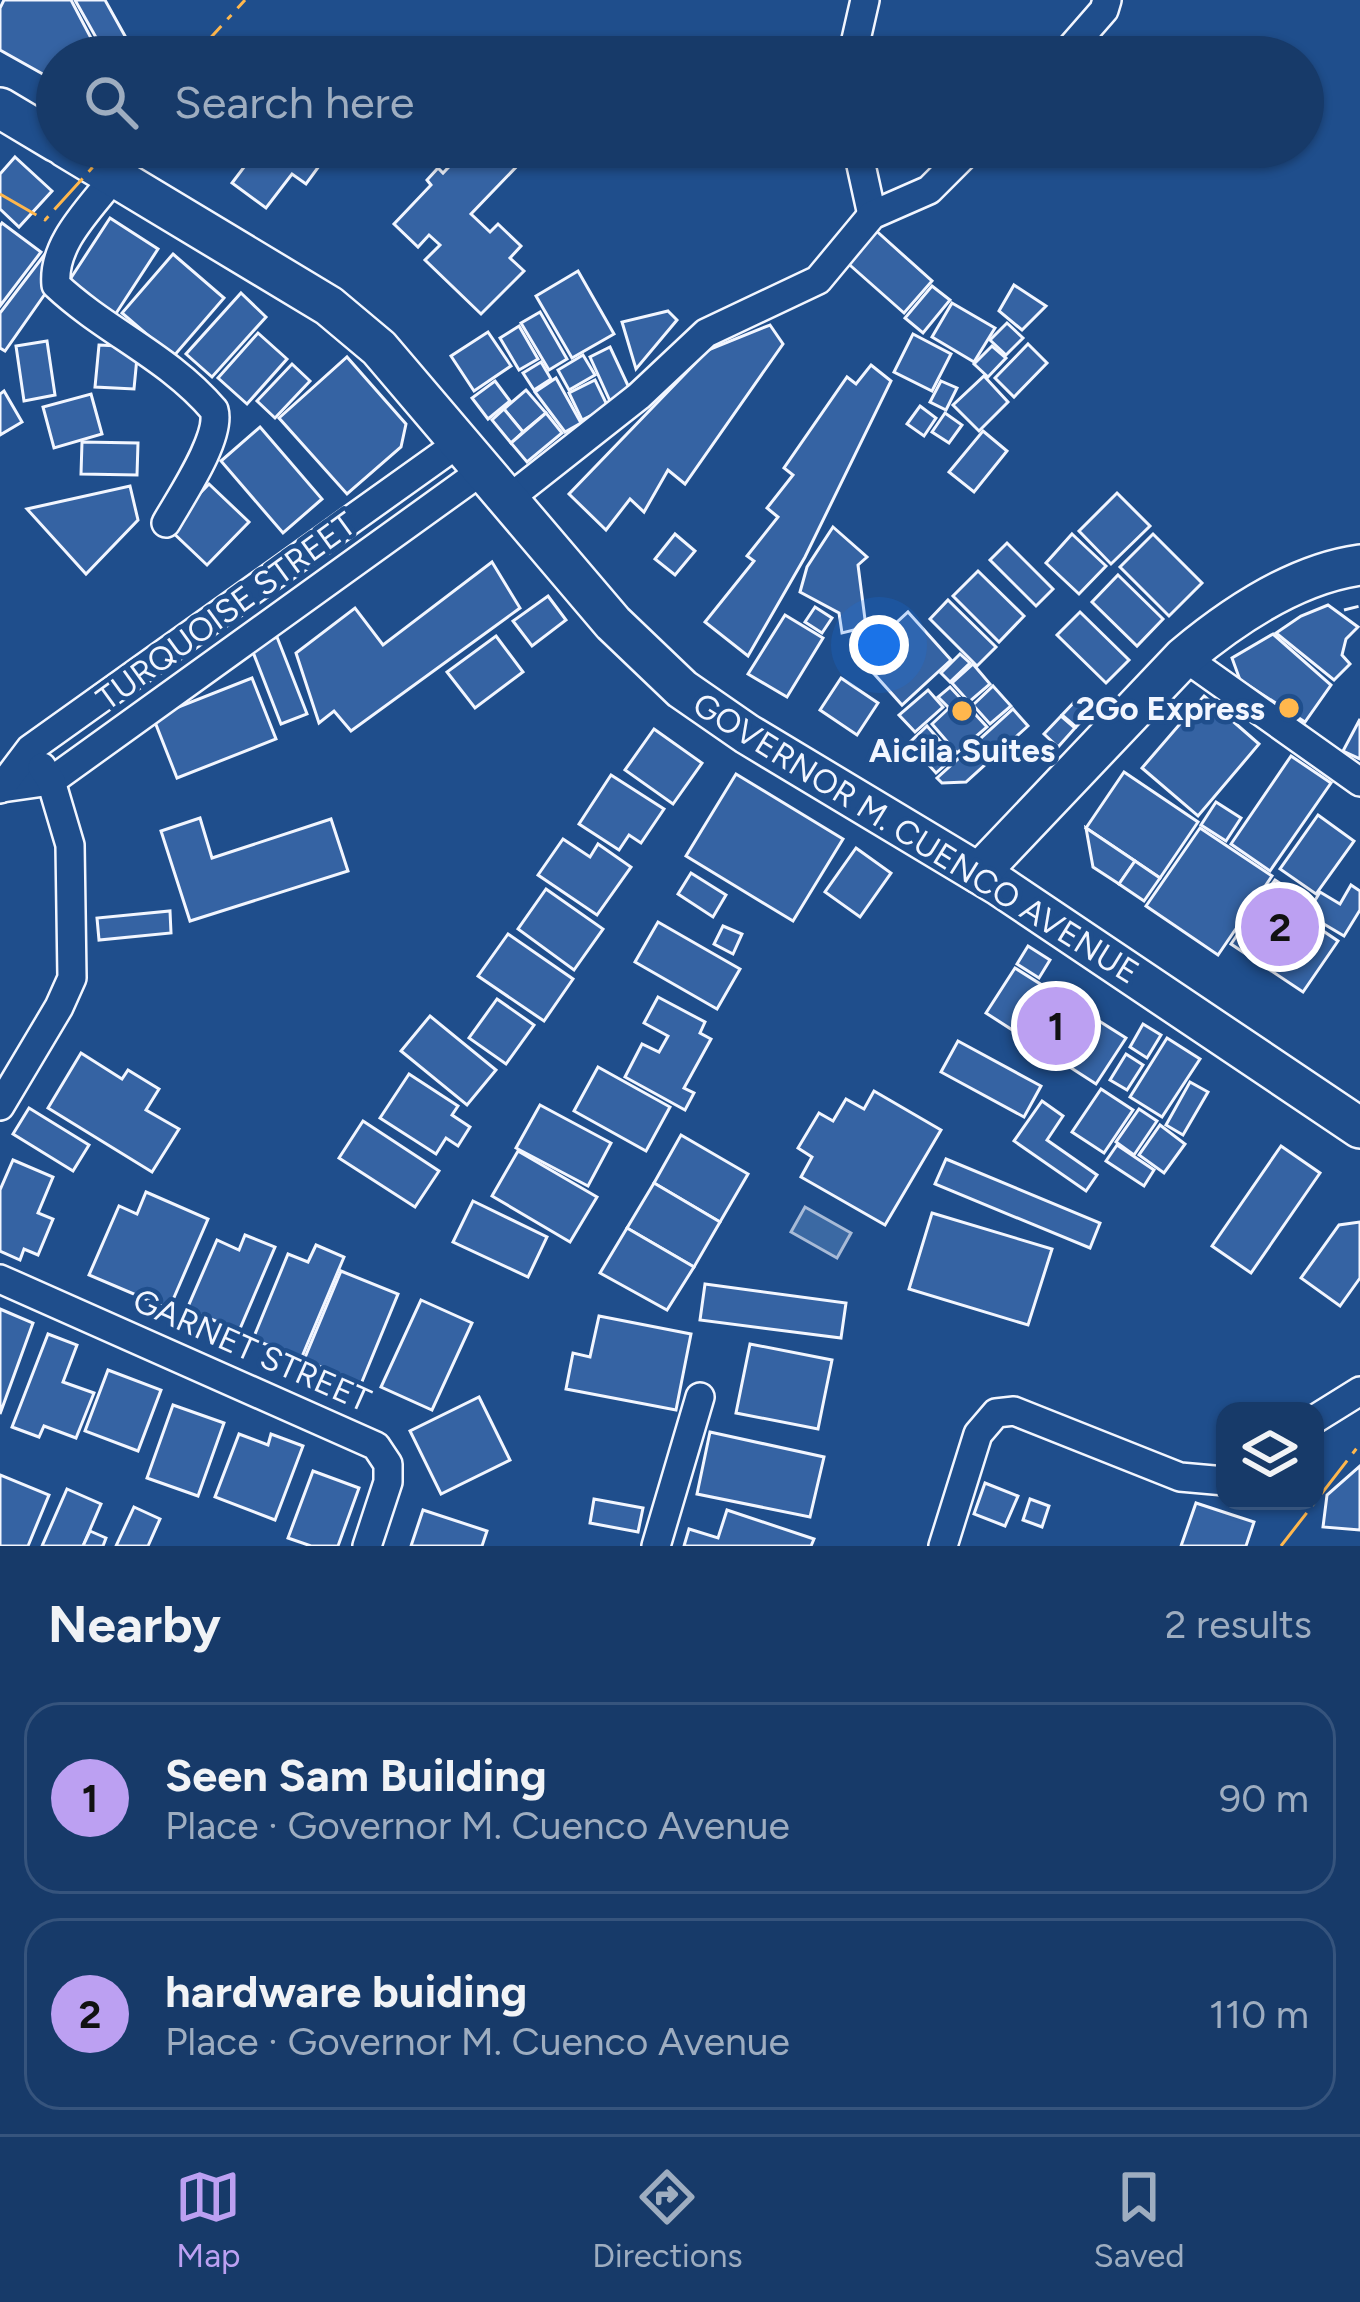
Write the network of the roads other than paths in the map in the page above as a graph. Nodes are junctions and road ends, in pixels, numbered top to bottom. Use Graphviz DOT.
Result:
graph roads {
  1 [pos="865,0"];
  2 [pos="1107,0"];
  3 [pos="857,36"];
  4 [pos="1081,36"];
  5 [pos="0,108"];
  6 [pos="36,129"];
  7 [pos="101,168"];
  8 [pos="861,168"];
  9 [pos="951,168"];
  10 [pos="115,176"];
  11 [pos="872,215"];
  12 [pos="483,471"];
  13 [pos="166,524"];
  14 [pos="1360,565"];
  15 [pos="236,602"];
  16 [pos="259,631"];
  17 [pos="1184,657"];
  18 [pos="30,748"];
  19 [pos="50,782"];
  20 [pos="1360,782"];
  21 [pos="1,788"];
  22 [pos="980,873"];
  23 [pos="0,1106"];
  24 [pos="1360,1128"];
  25 [pos="0,1279"];
  26 [pos="1360,1391"];
  27 [pos="700,1396"];
  28 [pos="1324,1413"];
  29 [pos="1216,1480"];
  30 [pos="367,1546"];
  31 [pos="656,1546"];
  32 [pos="943,1546"];
  1 -- 3 [label="street"];
  2 -- 4 [label="street"];
  5 -- 6 [label="main road"];
  7 -- 10 [label="main road, GOVERNOR M. CUENCO AVENUE"];
  8 -- 11 [label="street"];
  9 -- 11 [label="street"];
  10 -- 12 [label="main road, GOVERNOR M. CUENCO AVENUE"];
  10 -- 13 [label="street"];
  11 -- 12 [label="street"];
  12 -- 15 [label="street, TURQUOISE STREET"];
  12 -- 16 [label="street, TURQUOISE STREET"];
  12 -- 22 [label="main road, GOVERNOR M. CUENCO AVENUE"];
  14 -- 17 [label="main road"];
  15 -- 16 [label="street"];
  15 -- 18 [label="street, TURQUOISE STREET"];
  16 -- 19 [label="street, TURQUOISE STREET"];
  17 -- 20 [label="street"];
  17 -- 22 [label="main road"];
  18 -- 19 [label="street"];
  18 -- 21 [label="street, TURQUOISE STREET"];
  19 -- 21 [label="street, TURQUOISE STREET"];
  19 -- 23 [label="street"];
  22 -- 24 [label="main road, GOVERNOR M. CUENCO AVENUE"];
  25 -- 30 [label="street, GARNET STREET"];
  26 -- 28 [label="street"];
  27 -- 31 [label="street"];
  29 -- 32 [label="street"];
}
